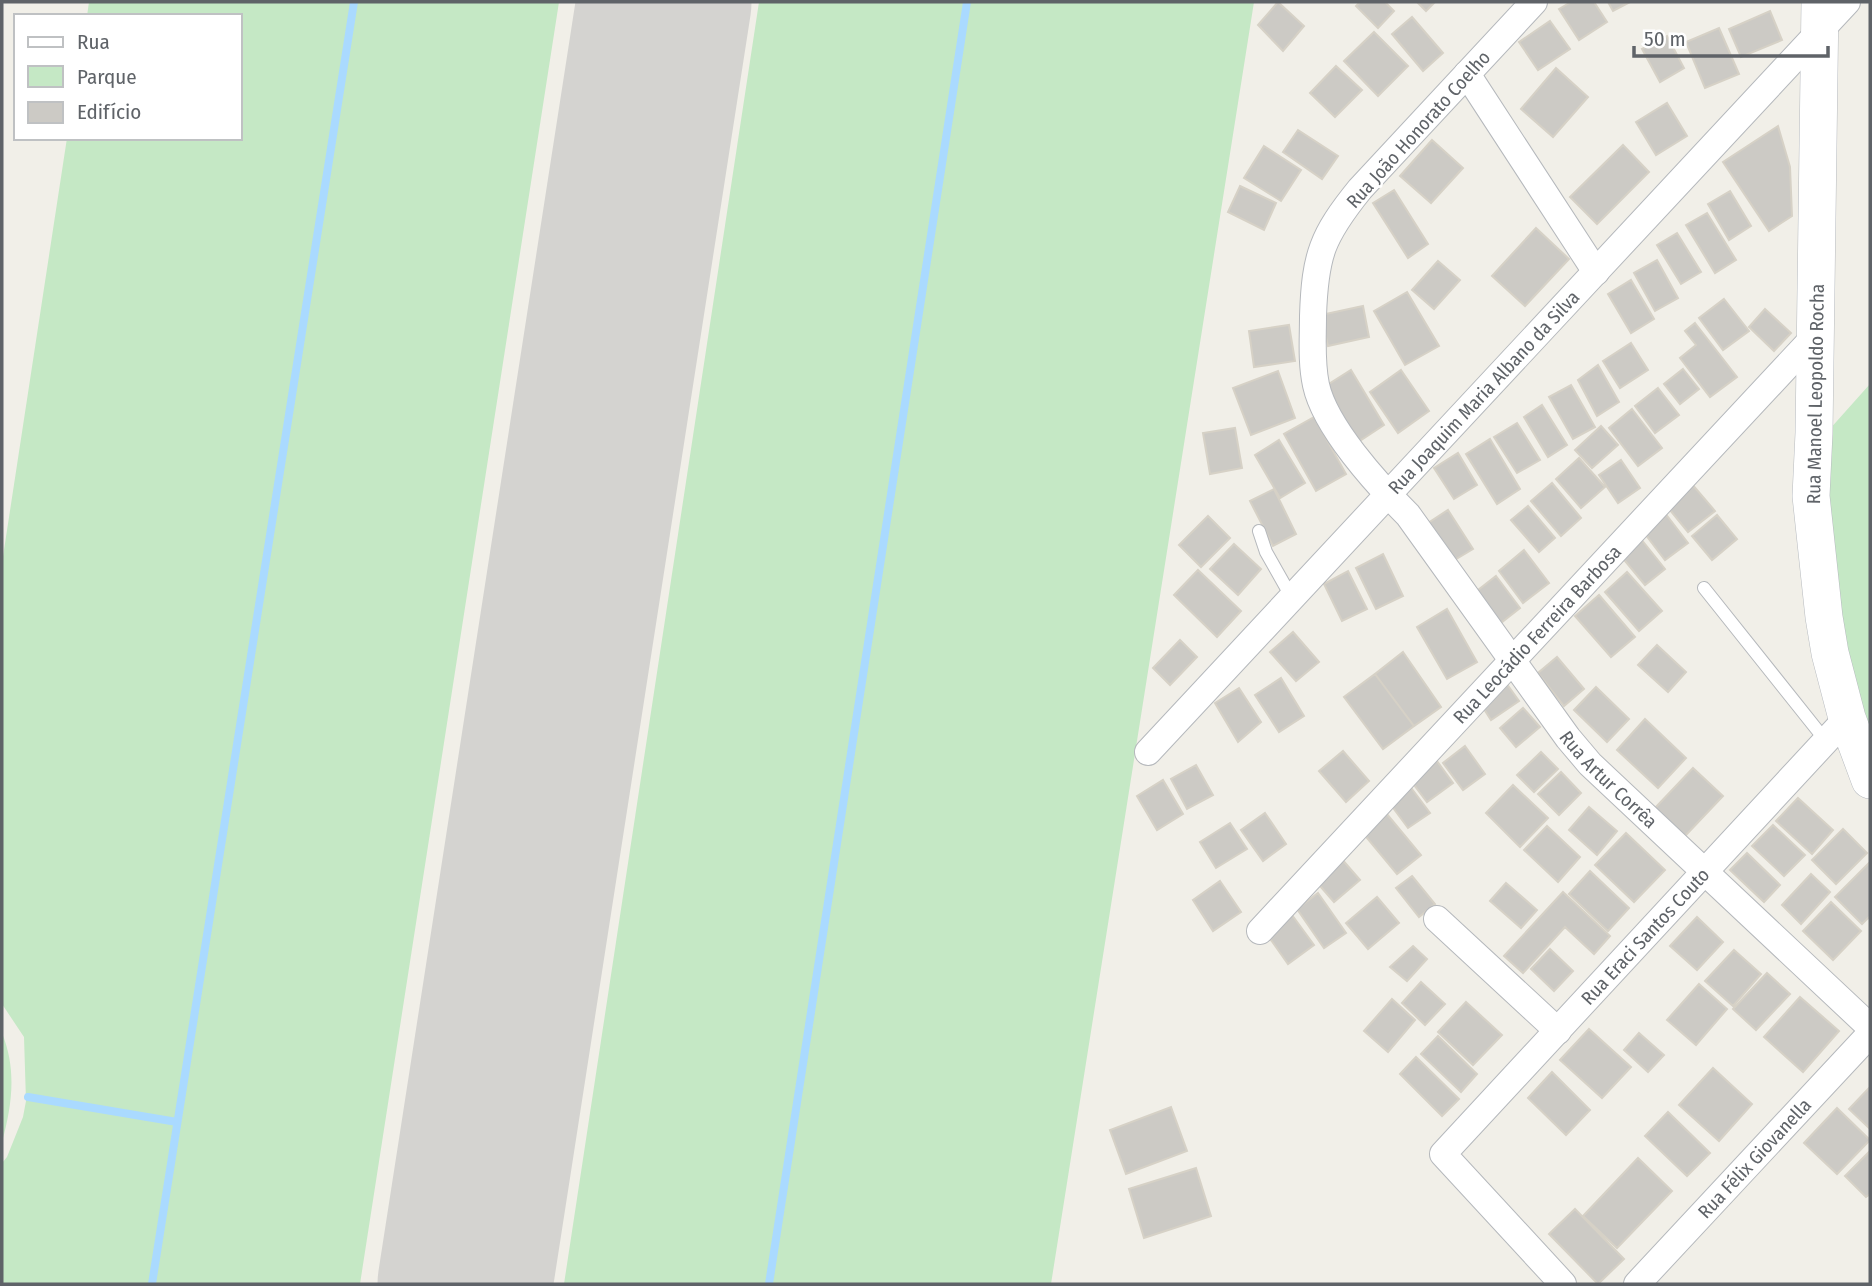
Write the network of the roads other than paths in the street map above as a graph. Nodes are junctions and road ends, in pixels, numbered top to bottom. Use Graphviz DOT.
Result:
graph roads {
  1 [pos="1534,2"];
  2 [pos="1847,2"];
  3 [pos="1819,17"];
  4 [pos="1467,74"];
  5 [pos="1596,272"];
  6 [pos="1815,336"];
  7 [pos="1388,495"];
  8 [pos="1259,531"];
  9 [pos="1704,588"];
  10 [pos="1292,598"];
  11 [pos="1513,659"];
  12 [pos="1837,730"];
  13 [pos="1148,752"];
  14 [pos="1870,780"];
  15 [pos="1705,873"];
  16 [pos="1437,919"];
  17 [pos="1260,931"];
  18 [pos="1870,1027"];
  19 [pos="1558,1031"];
  20 [pos="1870,1034"];
  21 [pos="1563,1284"];
  22 [pos="1637,1284"];
  1 -- 4 [label="street, Rua João Honorato Coelho"];
  2 -- 3 [label="street, Rua Joaquim Maria Albano da Silva"];
  3 -- 5 [label="street, Rua Joaquim Maria Albano da Silva"];
  3 -- 6 [label="main road, Rua Manoel Leopoldo Rocha"];
  4 -- 5 [label="street"];
  4 -- 7 [label="street, Rua João Honorato Coelho"];
  5 -- 7 [label="street, Rua Joaquim Maria Albano da Silva"];
  6 -- 11 [label="street, Rua Leocádio Ferreira Barbosa"];
  6 -- 12 [label="main road, Rua Manoel Leopoldo Rocha"];
  7 -- 10 [label="street, Rua Joaquim Maria Albano da Silva"];
  7 -- 11 [label="street, Rua Artur Corrêa"];
  8 -- 10 [label="lane"];
  9 -- 12 [label="lane"];
  10 -- 13 [label="street, Rua Joaquim Maria Albano da Silva"];
  11 -- 15 [label="street, Rua Artur Corrêa"];
  11 -- 17 [label="street, Rua Leocádio Ferreira Barbosa"];
  12 -- 14 [label="main road, Rua Manoel Leopoldo Rocha"];
  12 -- 15 [label="street, Rua Eraci Santos Couto"];
  15 -- 18 [label="street, Rua Artur Corrêa"];
  15 -- 19 [label="street, Rua Eraci Santos Couto"];
  16 -- 19 [label="street"];
  19 -- 21 [label="street, Rua Eraci Santos Couto"];
  20 -- 22 [label="street, Rua Félix Giovanella"];
}
